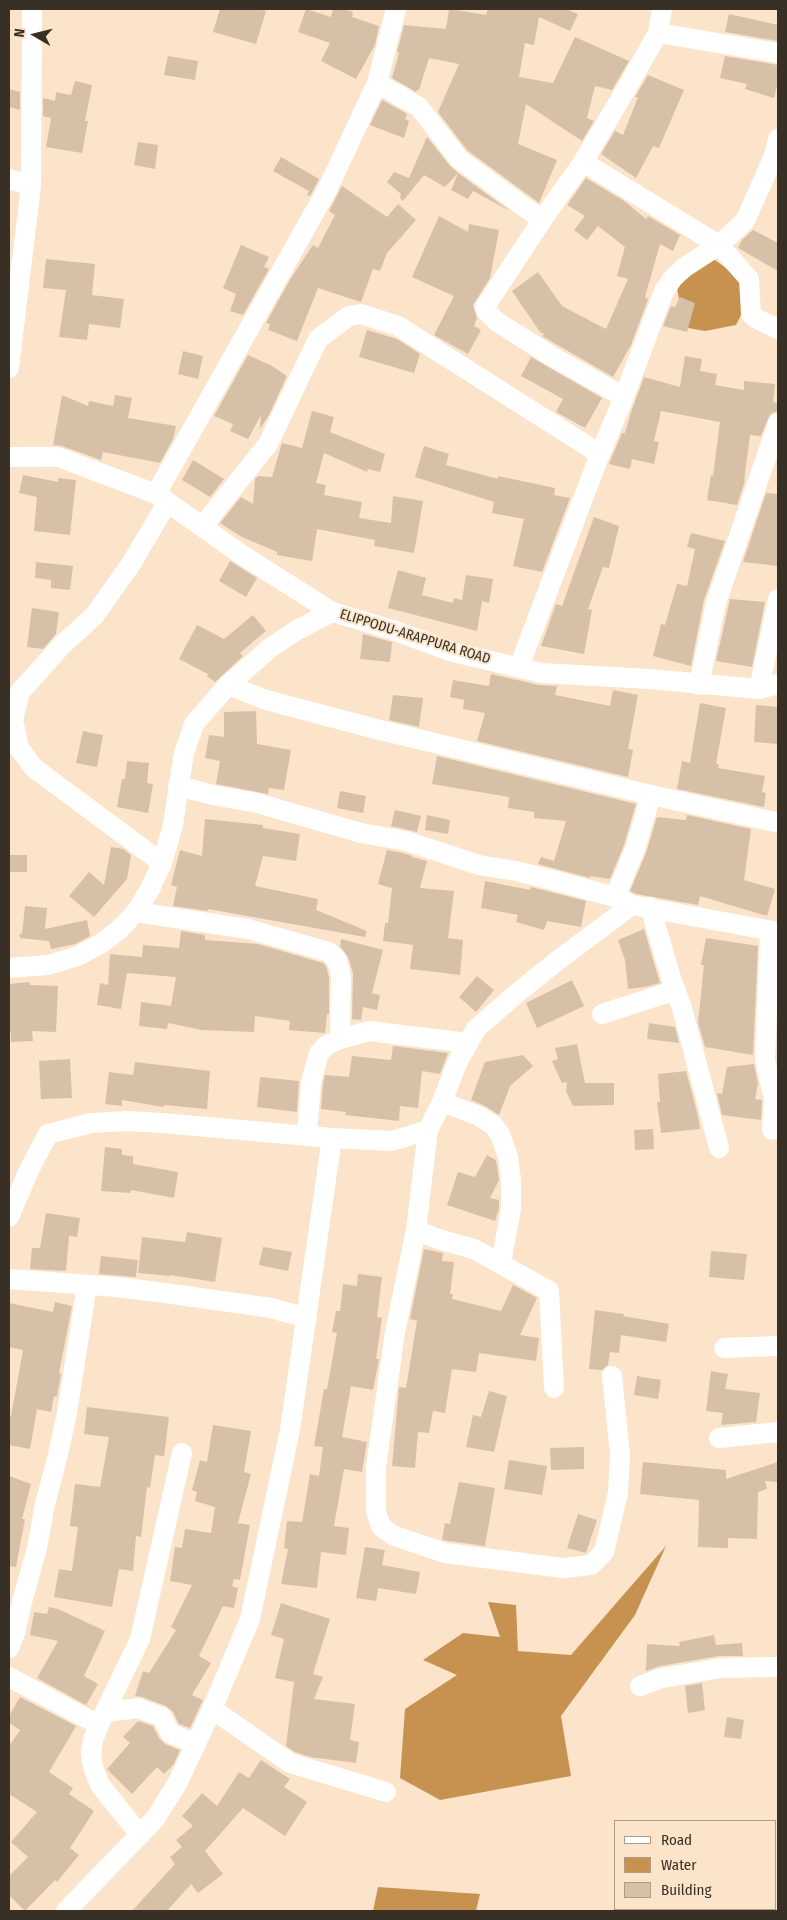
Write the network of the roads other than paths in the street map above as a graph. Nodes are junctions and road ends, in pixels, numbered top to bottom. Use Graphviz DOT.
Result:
graph roads {
  1 [pos="32,9"];
  2 [pos="396,9"];
  3 [pos="662,9"];
  4 [pos="658,33"];
  5 [pos="778,53"];
  6 [pos="376,83"];
  7 [pos="777,150"];
  8 [pos="583,162"];
  9 [pos="9,180"];
  10 [pos="31,186"];
  11 [pos="542,220"];
  12 [pos="718,245"];
  13 [pos="778,329"];
  14 [pos="9,368"];
  15 [pos="624,397"];
  16 [pos="778,423"];
  17 [pos="600,454"];
  18 [pos="9,457"];
  19 [pos="161,499"];
  20 [pos="202,527"];
  21 [pos="778,599"];
  22 [pos="332,612"];
  23 [pos="519,667"];
  24 [pos="778,684"];
  25 [pos="228,685"];
  26 [pos="699,685"];
  27 [pos="759,689"];
  28 [pos="178,786"];
  29 [pos="651,795"];
  30 [pos="775,822"];
  31 [pos="162,863"];
  32 [pos="632,903"];
  33 [pos="136,912"];
  34 [pos="774,932"];
  35 [pos="9,968"];
  36 [pos="676,990"];
  37 [pos="602,1014"];
  38 [pos="340,1039"];
  39 [pos="468,1043"];
  40 [pos="442,1102"];
  41 [pos="428,1130"];
  42 [pos="772,1130"];
  43 [pos="307,1136"];
  44 [pos="332,1138"];
  45 [pos="719,1148"];
  46 [pos="9,1217"];
  47 [pos="416,1230"];
  48 [pos="501,1263"];
  49 [pos="9,1279"];
  50 [pos="87,1285"];
  51 [pos="307,1318"];
  52 [pos="778,1346"];
  53 [pos="724,1348"];
  54 [pos="612,1376"];
  55 [pos="554,1388"];
  56 [pos="778,1432"];
  57 [pos="719,1438"];
  58 [pos="182,1453"];
  59 [pos="9,1648"];
  60 [pos="778,1667"];
  61 [pos="9,1676"];
  62 [pos="640,1686"];
  63 [pos="212,1709"];
  64 [pos="102,1718"];
  65 [pos="196,1744"];
  66 [pos="386,1792"];
  67 [pos="140,1836"];
  68 [pos="66,1911"];
  1 -- 10 [label="street"];
  2 -- 6 [label="street"];
  3 -- 4 [label="street"];
  4 -- 5 [label="street"];
  4 -- 8 [label="street"];
  6 -- 11 [label="street"];
  6 -- 19 [label="street"];
  7 -- 12 [label="street"];
  8 -- 11 [label="street"];
  8 -- 12 [label="street"];
  9 -- 10 [label="street"];
  10 -- 14 [label="street"];
  11 -- 15 [label="street"];
  12 -- 13 [label="street"];
  12 -- 15 [label="street"];
  15 -- 17 [label="street"];
  16 -- 26 [label="street"];
  17 -- 20 [label="street"];
  17 -- 23 [label="street"];
  18 -- 19 [label="street"];
  19 -- 20 [label="street"];
  19 -- 31 [label="street"];
  20 -- 22 [label="street"];
  21 -- 27 [label="street"];
  22 -- 23 [label="street, ELIPPODU-ARAPPURA ROAD"];
  22 -- 25 [label="street, ELIPPODU-ARAPPURA ROAD"];
  23 -- 26 [label="street, ELIPPODU-ARAPPURA ROAD"];
  24 -- 27 [label="street, ELIPPODU-ARAPPURA ROAD"];
  25 -- 28 [label="street, ELIPPODU-ARAPPURA ROAD"];
  25 -- 29 [label="street"];
  26 -- 27 [label="street, ELIPPODU-ARAPPURA ROAD"];
  28 -- 31 [label="street, ELIPPODU-ARAPPURA ROAD"];
  28 -- 32 [label="street"];
  29 -- 30 [label="street"];
  29 -- 32 [label="street"];
  31 -- 33 [label="street, ELIPPODU-ARAPPURA ROAD"];
  32 -- 34 [label="street"];
  32 -- 36 [label="street"];
  32 -- 39 [label="street"];
  33 -- 35 [label="street, ELIPPODU-ARAPPURA ROAD"];
  33 -- 38 [label="street"];
  34 -- 42 [label="street"];
  36 -- 37 [label="street"];
  36 -- 45 [label="street"];
  38 -- 39 [label="street"];
  38 -- 43 [label="street"];
  39 -- 40 [label="street"];
  40 -- 41 [label="street"];
  40 -- 48 [label="street"];
  41 -- 44 [label="street"];
  41 -- 47 [label="street"];
  43 -- 44 [label="street"];
  43 -- 46 [label="street"];
  44 -- 51 [label="street"];
  47 -- 48 [label="street"];
  47 -- 54 [label="street"];
  48 -- 55 [label="street"];
  49 -- 50 [label="street"];
  50 -- 51 [label="street"];
  50 -- 59 [label="street"];
  51 -- 63 [label="street"];
  52 -- 53 [label="street"];
  56 -- 57 [label="street"];
  58 -- 64 [label="street"];
  60 -- 62 [label="street"];
  61 -- 64 [label="street"];
  63 -- 65 [label="street"];
  63 -- 66 [label="street"];
  64 -- 65 [label="street"];
  64 -- 67 [label="street"];
  65 -- 67 [label="street"];
  67 -- 68 [label="street"];
}
